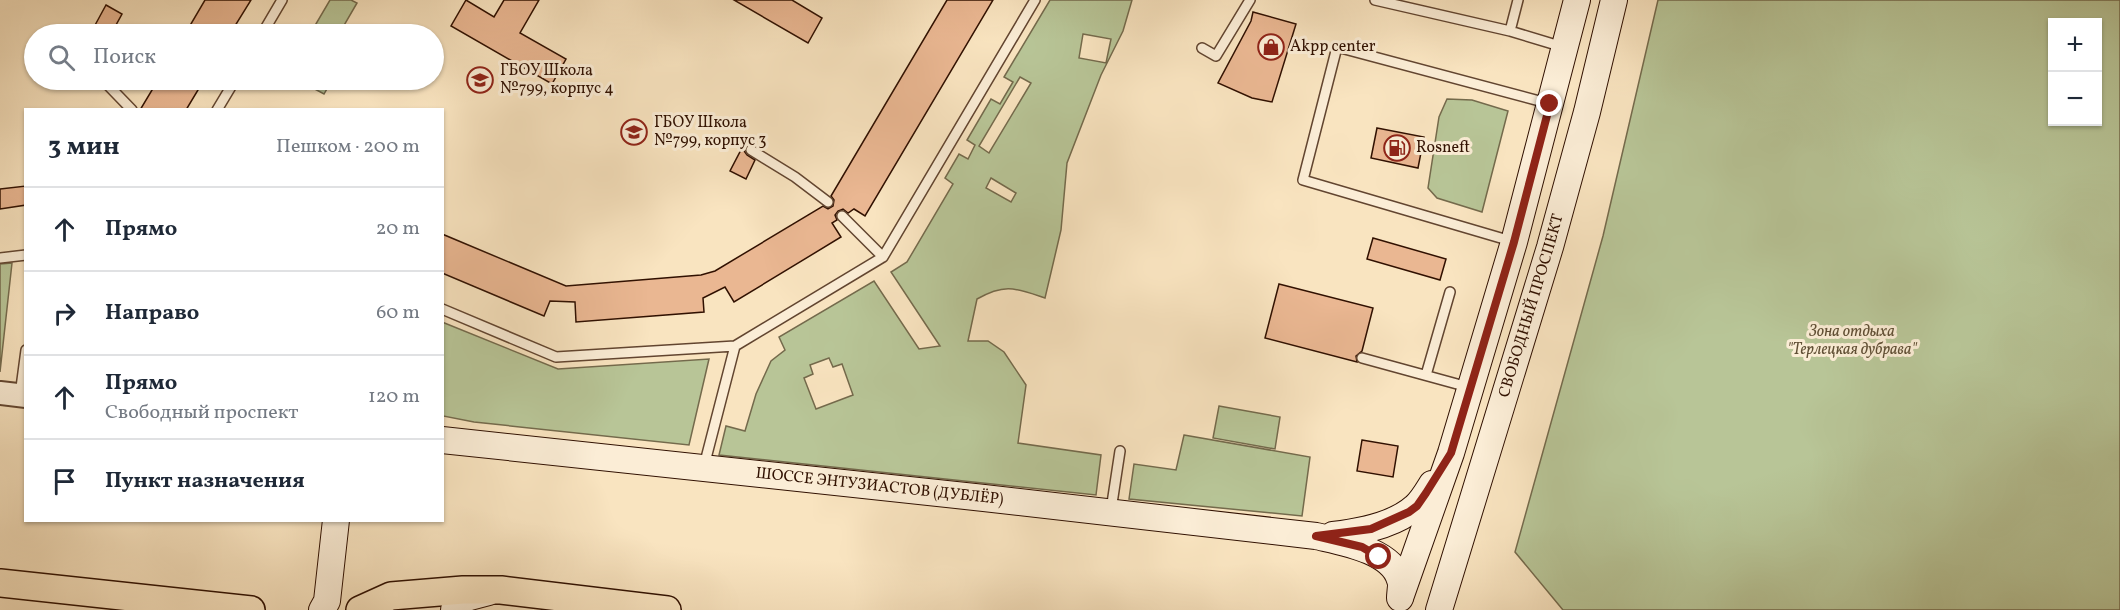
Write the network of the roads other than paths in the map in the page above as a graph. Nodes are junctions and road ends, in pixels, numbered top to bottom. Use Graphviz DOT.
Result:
graph roads {
  1 [pos="282,0"];
  2 [pos="1035,0"];
  3 [pos="1250,0"];
  4 [pos="1378,0"];
  5 [pos="1518,0"];
  6 [pos="1577,0"];
  7 [pos="1614,0"];
  8 [pos="268,24"];
  9 [pos="1510,31"];
  10 [pos="1566,47"];
  11 [pos="1202,48"];
  12 [pos="113,90"];
  13 [pos="229,90"];
  14 [pos="1550,104"];
  15 [pos="130,108"];
  16 [pos="218,108"];
  17 [pos="751,150"];
  18 [pos="828,202"];
  19 [pos="842,216"];
  20 [pos="1514,242"];
  21 [pos="24,255"];
  22 [pos="883,257"];
  23 [pos="0,258"];
  24 [pos="1450,292"];
  25 [pos="444,310"];
  26 [pos="735,346"];
  27 [pos="24,358"];
  28 [pos="1362,358"];
  29 [pos="1426,375"];
  30 [pos="1470,387"];
  31 [pos="15,395"];
  32 [pos="444,440"];
  33 [pos="1120,451"];
  34 [pos="1451,453"];
  35 [pos="704,468"];
  36 [pos="1111,513"];
  37 [pos="336,522"];
  38 [pos="1316,536"];
  39 [pos="0,583"];
  40 [pos="501,590"];
  41 [pos="1398,604"];
  42 [pos="327,607"];
  43 [pos="251,610"];
  44 [pos="360,610"];
  45 [pos="454,610"];
  46 [pos="668,610"];
  47 [pos="1439,610"];
  1 -- 8 [label="lane"];
  2 -- 22 [label="lane"];
  3 -- 11 [label="lane"];
  4 -- 9 [label="lane"];
  5 -- 9 [label="lane"];
  6 -- 10 [label="main road"];
  7 -- 47 [label="main road, СВОБОДНЫЙ ПРОСПЕКТ"];
  9 -- 10 [label="lane"];
  10 -- 14 [label="main road"];
  12 -- 15 [label="lane"];
  13 -- 16 [label="lane"];
  14 -- 20 [label="main road"];
  14 -- 20 [label="lane"];
  17 -- 18 [label="lane"];
  19 -- 22 [label="lane"];
  20 -- 30 [label="main road"];
  21 -- 23 [label="lane"];
  22 -- 26 [label="lane"];
  24 -- 29 [label="lane"];
  25 -- 26 [label="lane"];
  26 -- 35 [label="lane"];
  27 -- 31 [label="lane"];
  28 -- 29 [label="lane"];
  29 -- 30 [label="lane"];
  30 -- 34 [label="main road"];
  32 -- 35 [label="main road, ШОССЕ ЭНТУЗИАСТОВ (ДУБЛЁР)"];
  33 -- 36 [label="lane"];
  34 -- 38 [label="main road, ШОССЕ ЭНТУЗИАСТОВ (ДУБЛЁР)"];
  34 -- 41 [label="main road"];
  35 -- 36 [label="main road, ШОССЕ ЭНТУЗИАСТОВ (ДУБЛЁР)"];
  36 -- 38 [label="main road, ШОССЕ ЭНТУЗИАСТОВ (ДУБЛЁР)"];
  37 -- 42 [label="main road"];
  38 -- 41 [label="main road, ШОССЕ ЭНТУЗИАСТОВ (ДУБЛЁР)"];
  39 -- 43 [label="main road"];
  40 -- 44 [label="main road"];
  40 -- 45 [label="main road"];
  40 -- 46 [label="main road"];
}
